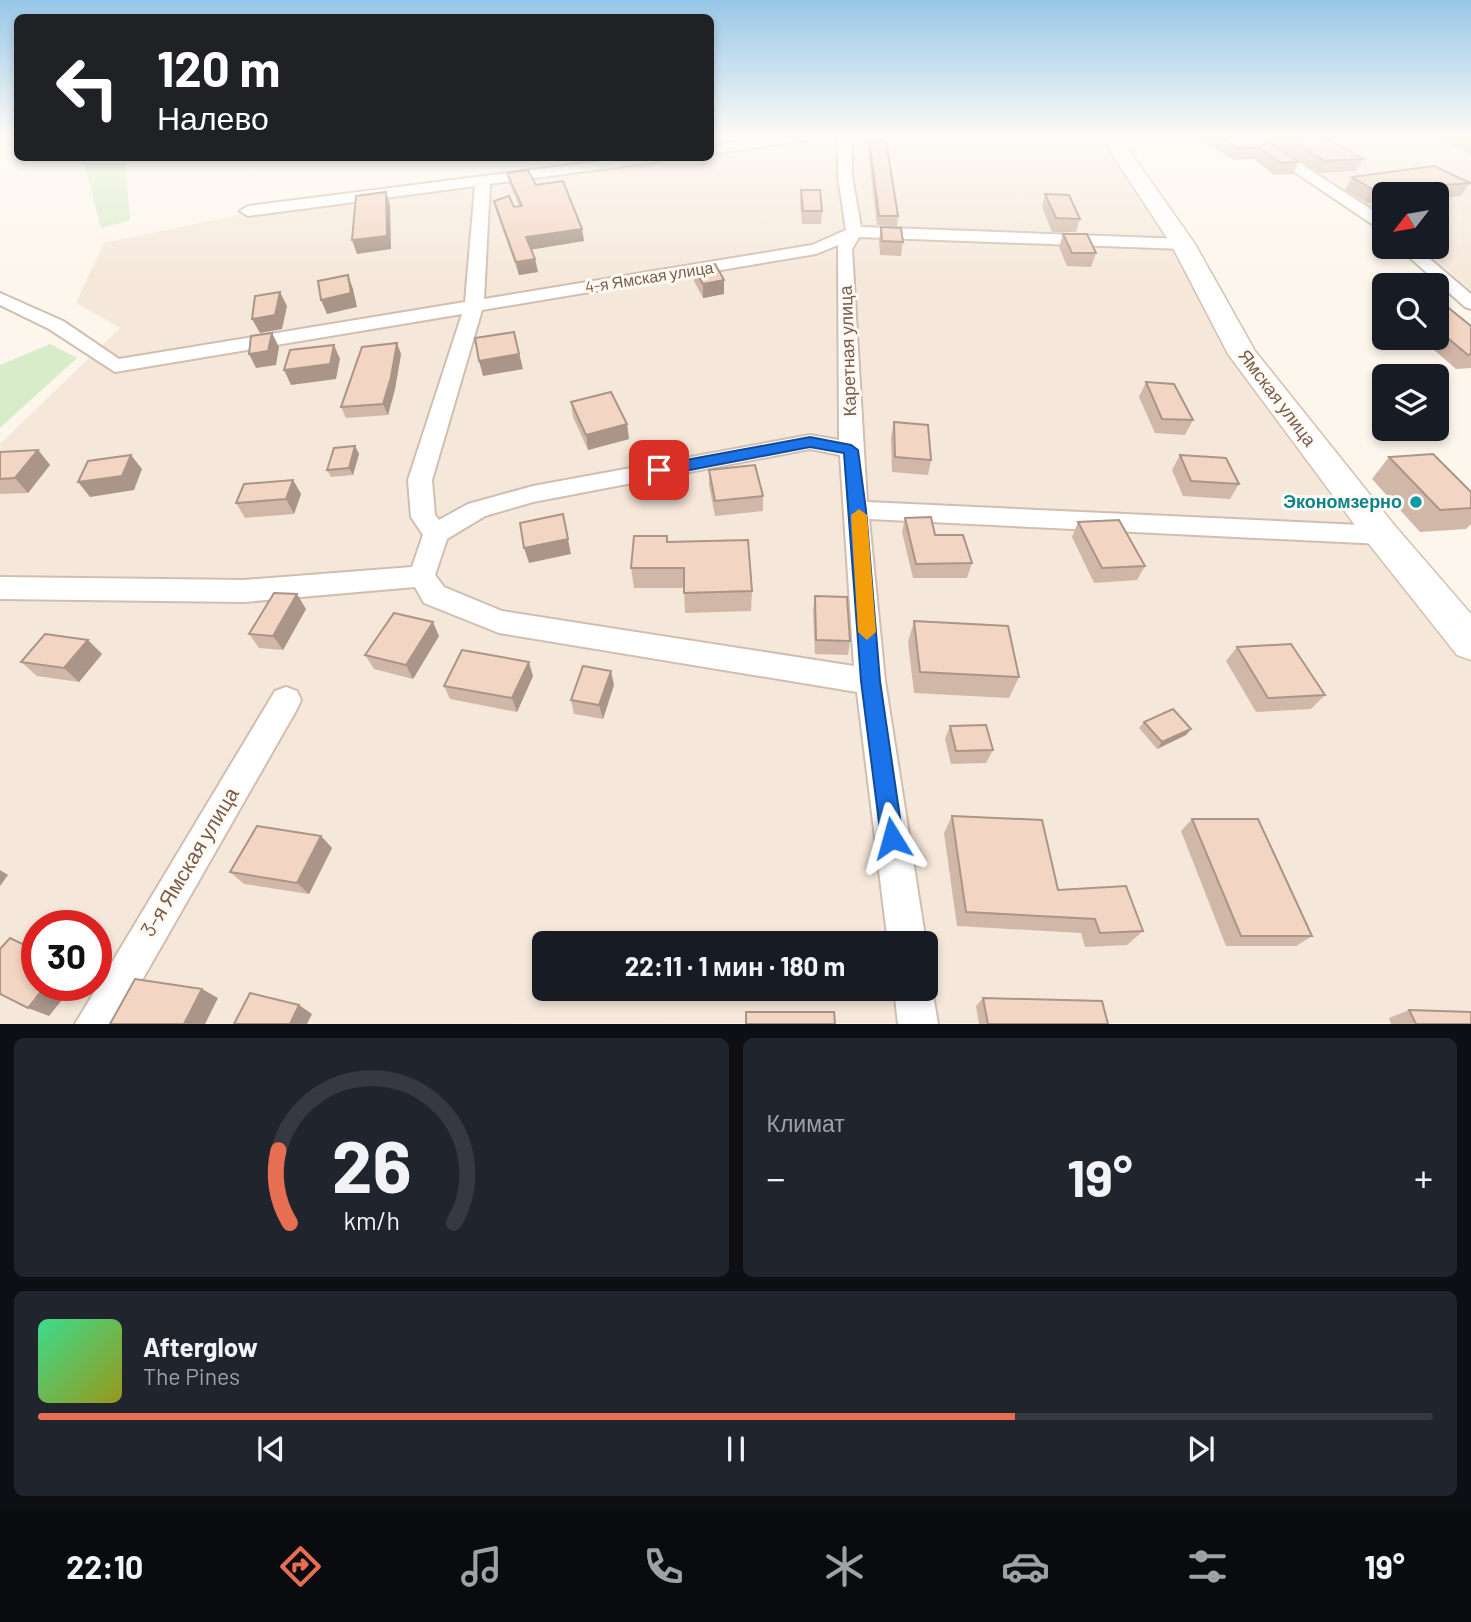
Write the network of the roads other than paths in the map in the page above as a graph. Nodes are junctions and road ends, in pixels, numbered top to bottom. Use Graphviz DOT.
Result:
graph roads {
  1 [pos="461,184"];
  2 [pos="483,184"];
  3 [pos="846,184"];
  4 [pos="1142,184"];
  5 [pos="1319,184"];
  6 [pos="248,211"];
  7 [pos="1372,220"];
  8 [pos="854,232"];
  9 [pos="1183,244"];
  10 [pos="1420,259"];
  11 [pos="0,298"];
  12 [pos="1471,303"];
  13 [pos="474,306"];
  14 [pos="851,450"];
  15 [pos="859,510"];
  16 [pos="436,534"];
  17 [pos="1382,535"];
  18 [pos="422,576"];
  19 [pos="0,588"];
  20 [pos="1471,643"];
  21 [pos="870,681"];
  22 [pos="286,700"];
  23 [pos="905,931"];
  24 [pos="915,1001"];
  25 [pos="94,1024"];
  26 [pos="918,1024"];
  1 -- 6 [label="street"];
  2 -- 13 [label="street"];
  3 -- 8 [label="street, Каретная улица"];
  4 -- 9 [label="street, Ямская улица"];
  5 -- 7 [label="street"];
  8 -- 9 [label="street, 4-я Ямская улица"];
  8 -- 13 [label="street, 4-я Ямская улица"];
  8 -- 14 [label="street, Каретная улица"];
  9 -- 17 [label="street, Ямская улица"];
  10 -- 12 [label="street"];
  11 -- 13 [label="street, 4-я Ямская улица"];
  13 -- 16 [label="street"];
  14 -- 15 [label="street, Каретная улица"];
  14 -- 16 [label="street"];
  15 -- 17 [label="street"];
  15 -- 21 [label="street, Каретная улица"];
  16 -- 18 [label="street"];
  17 -- 20 [label="street, Ямская улица"];
  18 -- 19 [label="street"];
  18 -- 21 [label="street"];
  21 -- 23 [label="street, Каретная улица"];
  22 -- 25 [label="street, 3-я Ямская улица"];
  24 -- 26 [label="street"];
}
